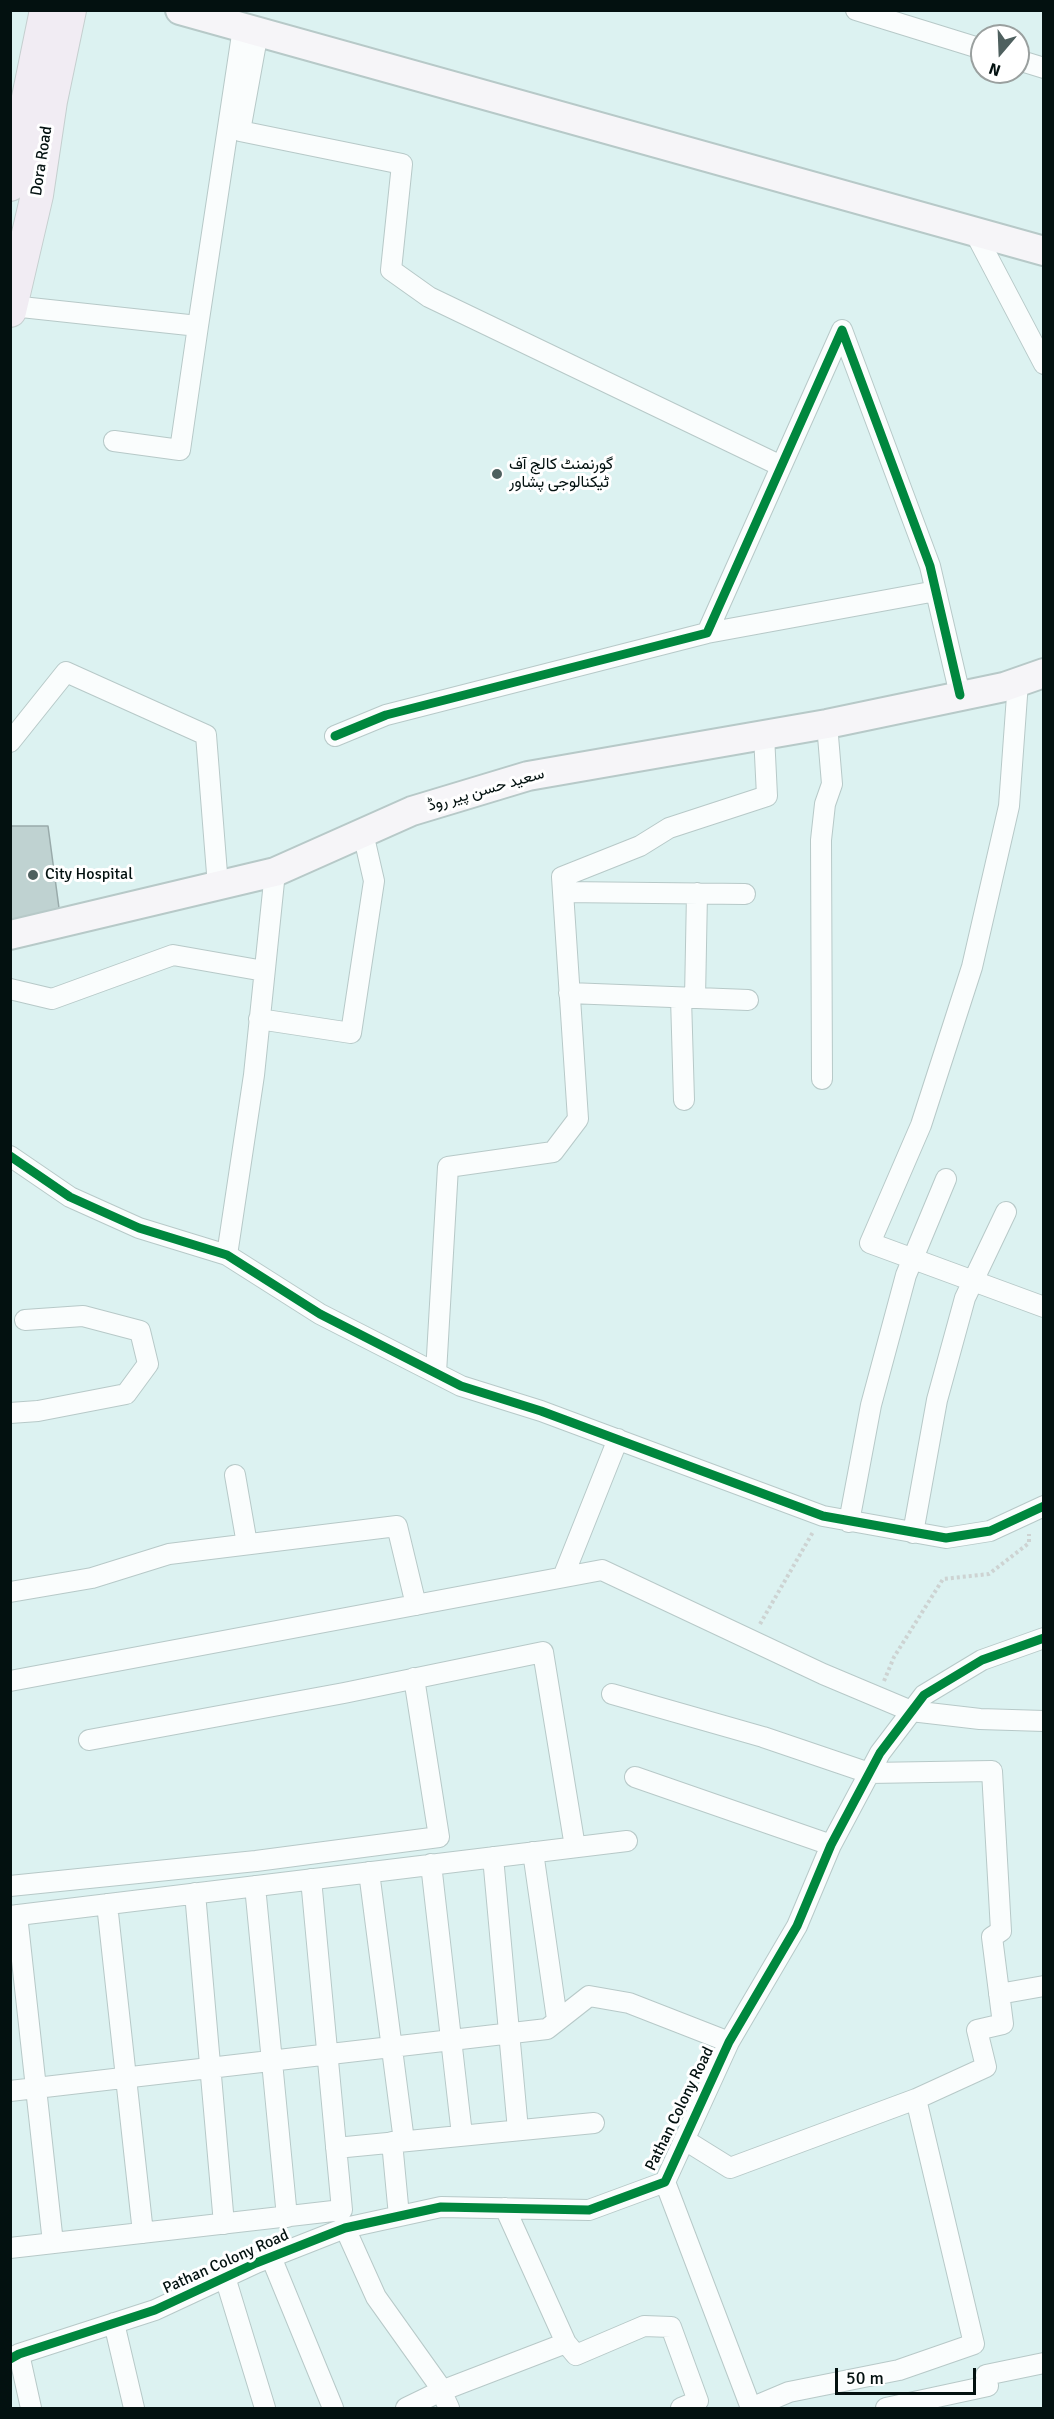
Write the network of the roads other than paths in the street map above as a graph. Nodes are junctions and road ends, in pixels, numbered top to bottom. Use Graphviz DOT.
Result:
graph roads {
  1 [pos="46,10"];
  2 [pos="70,10"];
  3 [pos="180,10"];
  4 [pos="856,10"];
  5 [pos="251,30"];
  6 [pos="970,45"];
  7 [pos="19,190"];
  8 [pos="974,231"];
  9 [pos="1044,251"];
  10 [pos="11,308"];
  11 [pos="198,326"];
  12 [pos="1044,364"];
  13 [pos="114,441"];
  14 [pos="781,466"];
  15 [pos="936,591"];
  16 [pos="707,633"];
  17 [pos="1031,677"];
  18 [pos="960,696"];
  19 [pos="827,724"];
  20 [pos="764,735"];
  21 [pos="335,736"];
  22 [pos="10,742"];
  23 [pos="363,833"];
  24 [pos="275,872"];
  25 [pos="218,886"];
  26 [pos="563,892"];
  27 [pos="696,893"];
  28 [pos="745,894"];
  29 [pos="10,935"];
  30 [pos="264,971"];
  31 [pos="10,988"];
  32 [pos="569,993"];
  33 [pos="688,998"];
  34 [pos="748,1000"];
  35 [pos="259,1018"];
  36 [pos="822,1079"];
  37 [pos="684,1100"];
  38 [pos="10,1156"];
  39 [pos="946,1179"];
  40 [pos="1006,1212"];
  41 [pos="227,1255"];
  42 [pos="913,1259"];
  43 [pos="972,1282"];
  44 [pos="1044,1307"];
  45 [pos="25,1320"];
  46 [pos="436,1373"];
  47 [pos="10,1413"];
  48 [pos="618,1439"];
  49 [pos="235,1475"];
  50 [pos="1036,1509"];
  51 [pos="849,1522"];
  52 [pos="912,1533"];
  53 [pos="247,1544"];
  54 [pos="563,1577"];
  55 [pos="10,1592"];
  56 [pos="416,1605"];
  57 [pos="1044,1638"];
  58 [pos="414,1678"];
  59 [pos="10,1681"];
  60 [pos="612,1694"];
  61 [pos="911,1711"];
  62 [pos="1044,1721"];
  63 [pos="89,1740"];
  64 [pos="869,1773"];
  65 [pos="635,1777"];
  66 [pos="627,1841"];
  67 [pos="831,1845"];
  68 [pos="575,1847"];
  69 [pos="533,1852"];
  70 [pos="493,1857"];
  71 [pos="431,1864"];
  72 [pos="369,1872"];
  73 [pos="311,1879"];
  74 [pos="10,1886"];
  75 [pos="255,1886"];
  76 [pos="195,1893"];
  77 [pos="107,1904"];
  78 [pos="14,1915"];
  79 [pos="1044,1986"];
  80 [pos="999,1994"];
  81 [pos="557,2019"];
  82 [pos="507,2033"];
  83 [pos="452,2040"];
  84 [pos="729,2042"];
  85 [pos="392,2047"];
  86 [pos="327,2054"];
  87 [pos="270,2061"];
  88 [pos="210,2068"];
  89 [pos="127,2078"];
  90 [pos="35,2088"];
  91 [pos="10,2091"];
  92 [pos="916,2099"];
  93 [pos="594,2123"];
  94 [pos="518,2130"];
  95 [pos="462,2135"];
  96 [pos="685,2140"];
  97 [pos="398,2142"];
  98 [pos="336,2148"];
  99 [pos="666,2182"];
  100 [pos="505,2208"];
  101 [pos="399,2216"];
  102 [pos="287,2217"];
  103 [pos="224,2224"];
  104 [pos="345,2228"];
  105 [pos="143,2233"];
  106 [pos="53,2243"];
  107 [pos="10,2248"];
  108 [pos="271,2257"];
  109 [pos="225,2277"];
  110 [pos="114,2323"];
  111 [pos="566,2343"];
  112 [pos="15,2356"];
  113 [pos="1044,2363"];
  114 [pos="445,2400"];
  115 [pos="31,2409"];
  116 [pos="134,2409"];
  117 [pos="264,2409"];
  118 [pos="333,2409"];
  119 [pos="406,2409"];
  120 [pos="681,2409"];
  121 [pos="751,2409"];
  122 [pos="886,2409"];
  1 -- 7 [label="main road"];
  2 -- 7 [label="main road, Dora Road"];
  3 -- 5 [label="street"];
  4 -- 6 [label="street"];
  5 -- 8 [label="street"];
  5 -- 11 [label="street"];
  5 -- 14 [label="street"];
  7 -- 10 [label="main road, Dora Road"];
  8 -- 9 [label="street"];
  8 -- 12 [label="street"];
  10 -- 11 [label="street"];
  11 -- 13 [label="street"];
  14 -- 15 [label="street"];
  14 -- 16 [label="street"];
  15 -- 16 [label="street"];
  15 -- 18 [label="street"];
  16 -- 21 [label="street"];
  17 -- 18 [label="street, سعید حسن پیر روڈ"];
  17 -- 42 [label="street"];
  18 -- 19 [label="street, سعید حسن پیر روڈ"];
  19 -- 20 [label="street, سعید حسن پیر روڈ"];
  19 -- 36 [label="street"];
  20 -- 23 [label="street, سعید حسن پیر روڈ"];
  20 -- 26 [label="street"];
  22 -- 25 [label="street"];
  23 -- 24 [label="street, سعید حسن پیر روڈ"];
  23 -- 35 [label="street"];
  24 -- 25 [label="street, سعید حسن پیر روڈ"];
  24 -- 30 [label="street"];
  25 -- 29 [label="street, سعید حسن پیر روڈ"];
  26 -- 27 [label="street"];
  26 -- 32 [label="street"];
  27 -- 28 [label="street"];
  27 -- 33 [label="street"];
  30 -- 31 [label="street"];
  30 -- 35 [label="street"];
  32 -- 33 [label="street"];
  32 -- 46 [label="street"];
  33 -- 34 [label="street"];
  33 -- 37 [label="street"];
  35 -- 41 [label="street"];
  38 -- 41 [label="street"];
  39 -- 42 [label="street"];
  40 -- 43 [label="street"];
  41 -- 46 [label="street"];
  42 -- 43 [label="street"];
  42 -- 51 [label="street"];
  43 -- 44 [label="street"];
  43 -- 52 [label="street"];
  45 -- 47 [label="street"];
  46 -- 48 [label="street"];
  48 -- 51 [label="street"];
  48 -- 54 [label="street"];
  49 -- 53 [label="street"];
  50 -- 52 [label="street"];
  51 -- 52 [label="street"];
  53 -- 55 [label="street"];
  53 -- 56 [label="street"];
  54 -- 56 [label="street"];
  54 -- 61 [label="street"];
  56 -- 59 [label="street"];
  57 -- 61 [label="street, Pathan Colony Road"];
  58 -- 63 [label="street"];
  58 -- 68 [label="street"];
  58 -- 74 [label="street"];
  60 -- 64 [label="street"];
  61 -- 62 [label="street"];
  61 -- 64 [label="street, Pathan Colony Road"];
  64 -- 67 [label="street, Pathan Colony Road"];
  64 -- 80 [label="street"];
  65 -- 67 [label="street"];
  66 -- 68 [label="street"];
  67 -- 84 [label="street, Pathan Colony Road"];
  68 -- 69 [label="street"];
  69 -- 70 [label="street"];
  69 -- 81 [label="street"];
  70 -- 71 [label="street"];
  70 -- 82 [label="street"];
  71 -- 72 [label="street"];
  71 -- 83 [label="street"];
  72 -- 73 [label="street"];
  72 -- 85 [label="street"];
  73 -- 75 [label="street"];
  73 -- 86 [label="street"];
  75 -- 76 [label="street"];
  75 -- 87 [label="street"];
  76 -- 77 [label="street"];
  76 -- 88 [label="street"];
  77 -- 78 [label="street"];
  77 -- 89 [label="street"];
  78 -- 90 [label="street"];
  79 -- 80 [label="street"];
  80 -- 92 [label="street"];
  81 -- 82 [label="street"];
  81 -- 84 [label="street"];
  82 -- 83 [label="street"];
  82 -- 94 [label="street"];
  83 -- 85 [label="street"];
  83 -- 95 [label="street"];
  84 -- 96 [label="street, Pathan Colony Road"];
  85 -- 86 [label="street"];
  85 -- 97 [label="street"];
  86 -- 87 [label="street"];
  86 -- 98 [label="street"];
  87 -- 88 [label="street"];
  87 -- 102 [label="street"];
  88 -- 89 [label="street"];
  88 -- 103 [label="street"];
  89 -- 90 [label="street"];
  89 -- 105 [label="street"];
  90 -- 91 [label="street"];
  90 -- 106 [label="street"];
  92 -- 96 [label="street"];
  92 -- 121 [label="street"];
  93 -- 94 [label="street"];
  94 -- 95 [label="street"];
  95 -- 97 [label="street"];
  96 -- 99 [label="street, Pathan Colony Road"];
  97 -- 98 [label="street"];
  97 -- 101 [label="street"];
  98 -- 102 [label="street"];
  99 -- 100 [label="street, Pathan Colony Road"];
  99 -- 121 [label="street"];
  100 -- 101 [label="street, Pathan Colony Road"];
  100 -- 111 [label="street"];
  101 -- 104 [label="street, Pathan Colony Road"];
  102 -- 103 [label="street"];
  103 -- 105 [label="street"];
  104 -- 108 [label="street, Pathan Colony Road"];
  104 -- 114 [label="street"];
  105 -- 106 [label="street"];
  106 -- 107 [label="street"];
  108 -- 109 [label="street, Pathan Colony Road"];
  108 -- 118 [label="street"];
  109 -- 110 [label="street, Pathan Colony Road"];
  109 -- 117 [label="street"];
  110 -- 112 [label="street, Pathan Colony Road"];
  110 -- 116 [label="street"];
  111 -- 114 [label="street"];
  111 -- 120 [label="street"];
  112 -- 115 [label="street"];
  113 -- 122 [label="street"];
  114 -- 119 [label="street"];
}
